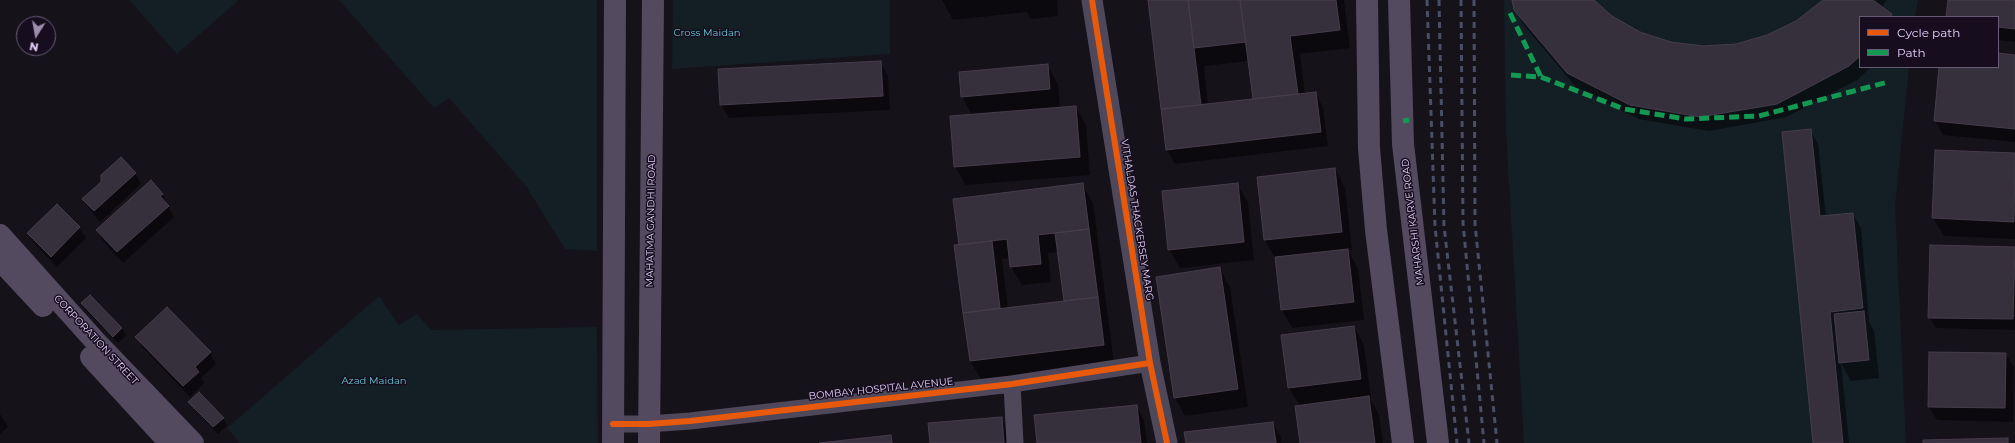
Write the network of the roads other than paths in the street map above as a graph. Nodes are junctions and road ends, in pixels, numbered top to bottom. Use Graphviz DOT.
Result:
graph roads {
  1 [pos="615,0"];
  2 [pos="653,0"];
  3 [pos="1092,0"];
  4 [pos="1367,0"];
  5 [pos="1399,0"];
  6 [pos="0,235"];
  7 [pos="0,260"];
  8 [pos="1150,363"];
  9 [pos="1012,384"];
  10 [pos="613,433"];
  11 [pos="649,434"];
  12 [pos="170,443"];
  13 [pos="193,443"];
  14 [pos="1016,443"];
  15 [pos="1167,443"];
  16 [pos="1403,443"];
  17 [pos="1438,443"];
  1 -- 10 [label="main road"];
  2 -- 11 [label="main road, MAHATMA GANDHI ROAD"];
  3 -- 8 [label="street, VITHALDAS THACKERSEY MARG"];
  4 -- 16 [label="main road"];
  5 -- 17 [label="main road, MAHARSHI KARVE ROAD"];
  6 -- 13 [label="main road, CORPORATION STREET"];
  7 -- 12 [label="main road, CORPORATION STREET"];
  8 -- 9 [label="street, BOMBAY HOSPITAL AVENUE"];
  8 -- 15 [label="street, VITHALDAS THACKERSEY MARG"];
  9 -- 11 [label="street, BOMBAY HOSPITAL AVENUE"];
  9 -- 14 [label="street"];
  10 -- 11 [label="street, BOMBAY HOSPITAL AVENUE"];
}
